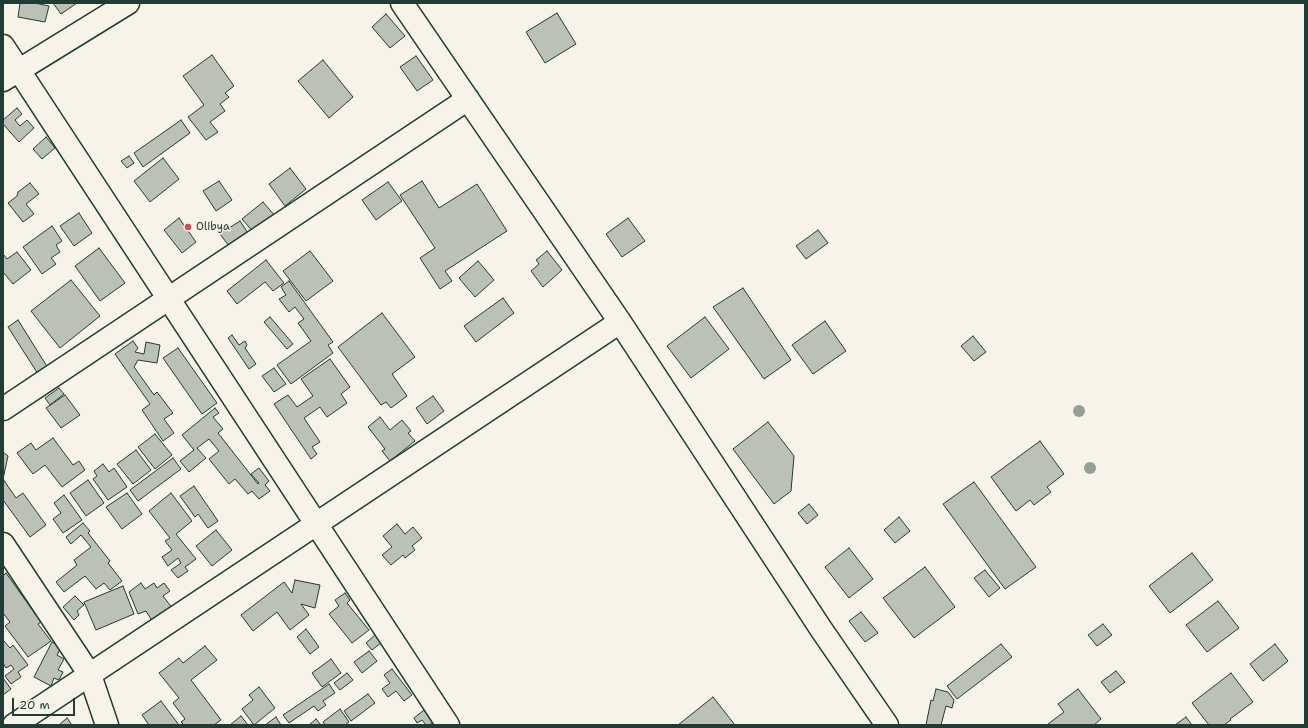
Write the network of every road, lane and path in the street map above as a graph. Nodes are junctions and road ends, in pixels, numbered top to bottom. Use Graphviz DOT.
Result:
graph roads {
  1 [pos="128,3"];
  2 [pos="402,3"];
  3 [pos="3,46"];
  4 [pos="11,75"];
  5 [pos="468,99"];
  6 [pos="169,299"];
  7 [pos="620,322"];
  8 [pos="3,409"];
  9 [pos="316,524"];
  10 [pos="3,544"];
  11 [pos="90,675"];
  12 [pos="14,725"];
  13 [pos="107,725"];
  14 [pos="448,725"];
  15 [pos="887,725"];
  1 -- 4 [label="street"];
  2 -- 5 [label="street"];
  3 -- 4 [label="street"];
  4 -- 6 [label="street"];
  5 -- 6 [label="street"];
  5 -- 7 [label="street"];
  6 -- 8 [label="street"];
  6 -- 9 [label="street"];
  7 -- 9 [label="street"];
  7 -- 15 [label="street"];
  9 -- 11 [label="street"];
  9 -- 14 [label="street"];
  10 -- 11 [label="street"];
  11 -- 12 [label="street"];
  11 -- 13 [label="street"];
}
